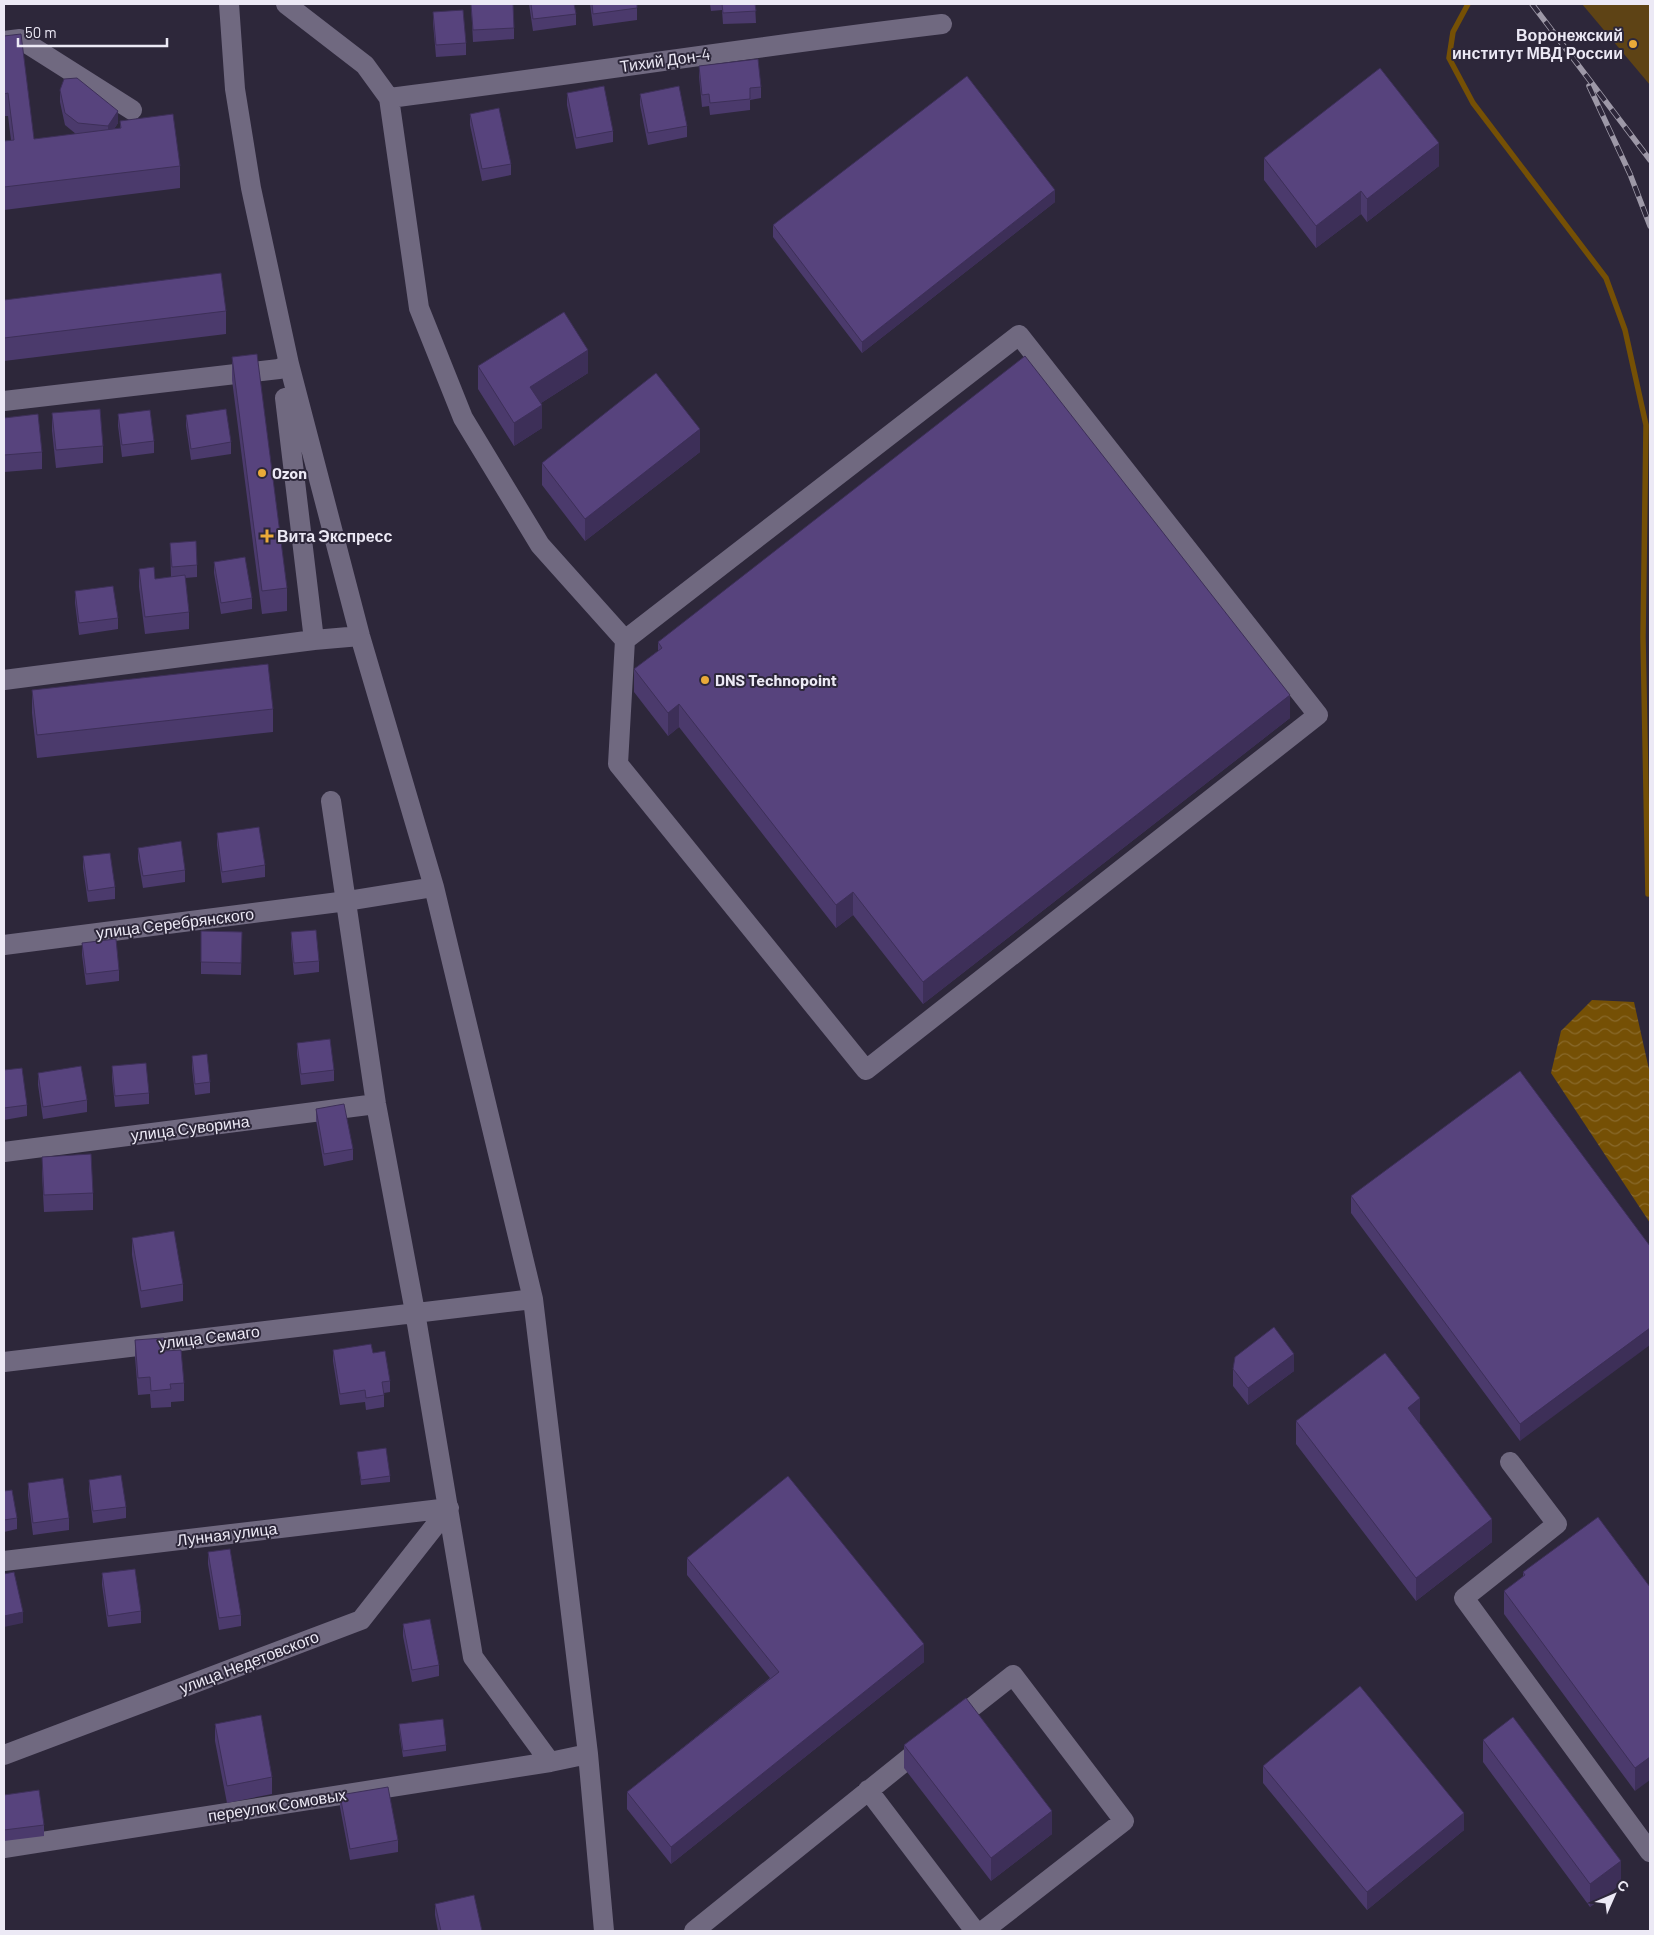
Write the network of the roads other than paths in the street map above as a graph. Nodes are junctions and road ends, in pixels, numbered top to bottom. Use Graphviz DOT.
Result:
graph roads {
  1 [pos="229,4"];
  2 [pos="286,4"];
  3 [pos="942,24"];
  4 [pos="4,41"];
  5 [pos="389,98"];
  6 [pos="132,110"];
  7 [pos="289,364"];
  8 [pos="285,398"];
  9 [pos="4,401"];
  10 [pos="360,636"];
  11 [pos="314,640"];
  12 [pos="625,640"];
  13 [pos="4,680"];
  14 [pos="330,801"];
  15 [pos="434,887"];
  16 [pos="346,901"];
  17 [pos="4,945"];
  18 [pos="376,1104"];
  19 [pos="4,1152"];
  20 [pos="532,1299"];
  21 [pos="415,1312"];
  22 [pos="4,1362"];
  23 [pos="1510,1462"];
  24 [pos="449,1508"];
  25 [pos="4,1560"];
  26 [pos="588,1754"];
  27 [pos="4,1755"];
  28 [pos="550,1762"];
  29 [pos="868,1790"];
  30 [pos="4,1848"];
  31 [pos="1650,1852"];
  32 [pos="604,1931"];
  33 [pos="694,1931"];
  34 [pos="975,1931"];
  35 [pos="983,1931"];
  1 -- 7 [label="street"];
  2 -- 5 [label="street"];
  3 -- 5 [label="street, Тихий Дон-4"];
  4 -- 6 [label="street"];
  5 -- 12 [label="street"];
  7 -- 9 [label="street"];
  7 -- 10 [label="street"];
  8 -- 11 [label="street"];
  10 -- 11 [label="street"];
  10 -- 15 [label="street"];
  11 -- 13 [label="street"];
  12 -- 12 [label="street"];
  14 -- 16 [label="street"];
  15 -- 16 [label="street, улица Серебрянского"];
  15 -- 20 [label="street"];
  16 -- 17 [label="street, улица Серебрянского"];
  16 -- 18 [label="street"];
  18 -- 19 [label="street, улица Суворина"];
  18 -- 21 [label="street"];
  20 -- 21 [label="street, улица Семаго"];
  20 -- 26 [label="street"];
  21 -- 22 [label="street, улица Семаго"];
  21 -- 24 [label="street"];
  23 -- 31 [label="street"];
  24 -- 25 [label="street, Лунная улица"];
  24 -- 27 [label="street, улица Недетовского"];
  24 -- 28 [label="street"];
  26 -- 28 [label="street, переулок Сомовых"];
  26 -- 32 [label="street"];
  28 -- 30 [label="street, переулок Сомовых"];
  29 -- 33 [label="street"];
  29 -- 34 [label="street"];
  29 -- 35 [label="street"];
}
